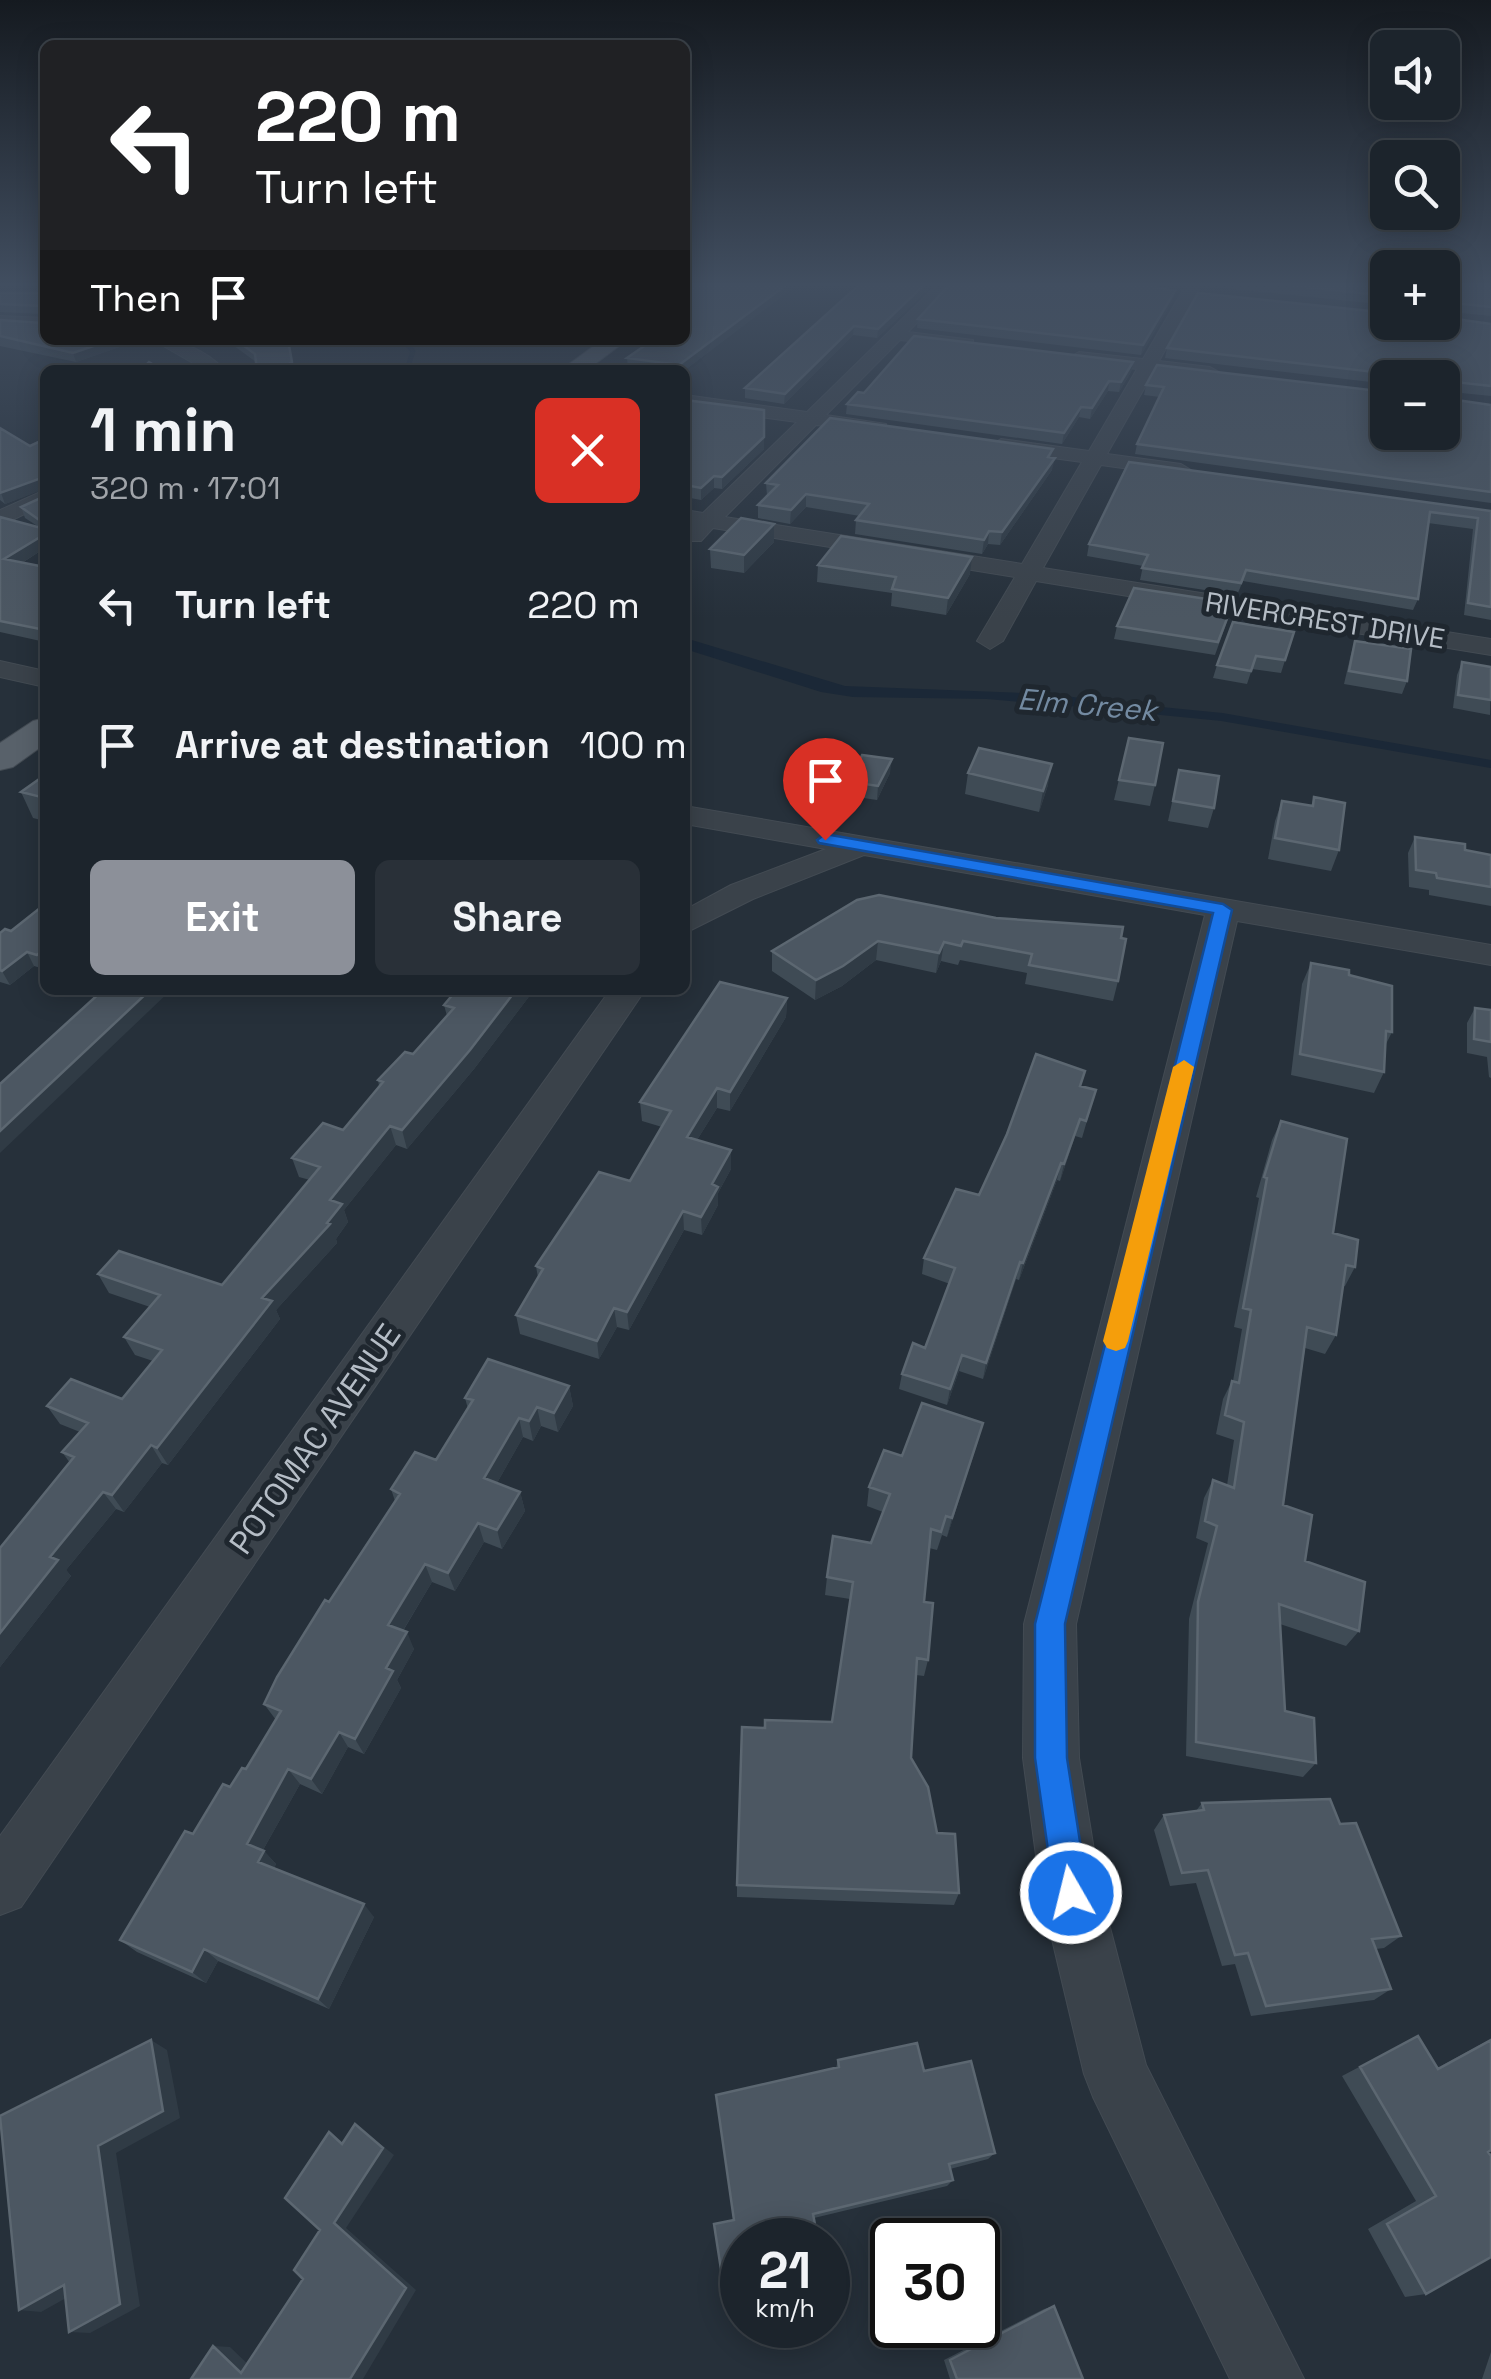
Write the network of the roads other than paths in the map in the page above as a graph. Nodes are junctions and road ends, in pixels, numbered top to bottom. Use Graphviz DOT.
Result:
graph roads {
  1 [pos="834,396"];
  2 [pos="1130,396"];
  3 [pos="690,402"];
  4 [pos="812,418"];
  5 [pos="909,432"];
  6 [pos="982,442"];
  7 [pos="1094,458"];
  8 [pos="1205,473"];
  9 [pos="0,499"];
  10 [pos="36,500"];
  11 [pos="0,519"];
  12 [pos="697,519"];
  13 [pos="1029,571"];
  14 [pos="990,641"];
  15 [pos="1491,647"];
  16 [pos="0,669"];
  17 [pos="40,678"];
  18 [pos="40,731"];
  19 [pos="0,759"];
  20 [pos="690,816"];
  21 [pos="860,846"];
  22 [pos="1223,910"];
  23 [pos="690,921"];
  24 [pos="1491,955"];
  25 [pos="624,995"];
  26 [pos="0,1886"];
  27 [pos="1268,2379"];
  1 -- 4 [label="street"];
  2 -- 7 [label="street"];
  3 -- 4 [label="street"];
  4 -- 5 [label="street"];
  4 -- 12 [label="street"];
  6 -- 7 [label="street"];
  7 -- 8 [label="street"];
  7 -- 13 [label="street"];
  9 -- 10 [label="street"];
  10 -- 11 [label="street"];
  12 -- 13 [label="street, RIVERCREST DRIVE"];
  13 -- 14 [label="street"];
  13 -- 15 [label="street, RIVERCREST DRIVE"];
  16 -- 17 [label="street"];
  18 -- 19 [label="main road"];
  20 -- 21 [label="street"];
  21 -- 22 [label="street"];
  21 -- 23 [label="street"];
  22 -- 24 [label="street"];
  22 -- 27 [label="street"];
  25 -- 26 [label="street, POTOMAC AVENUE"];
}
